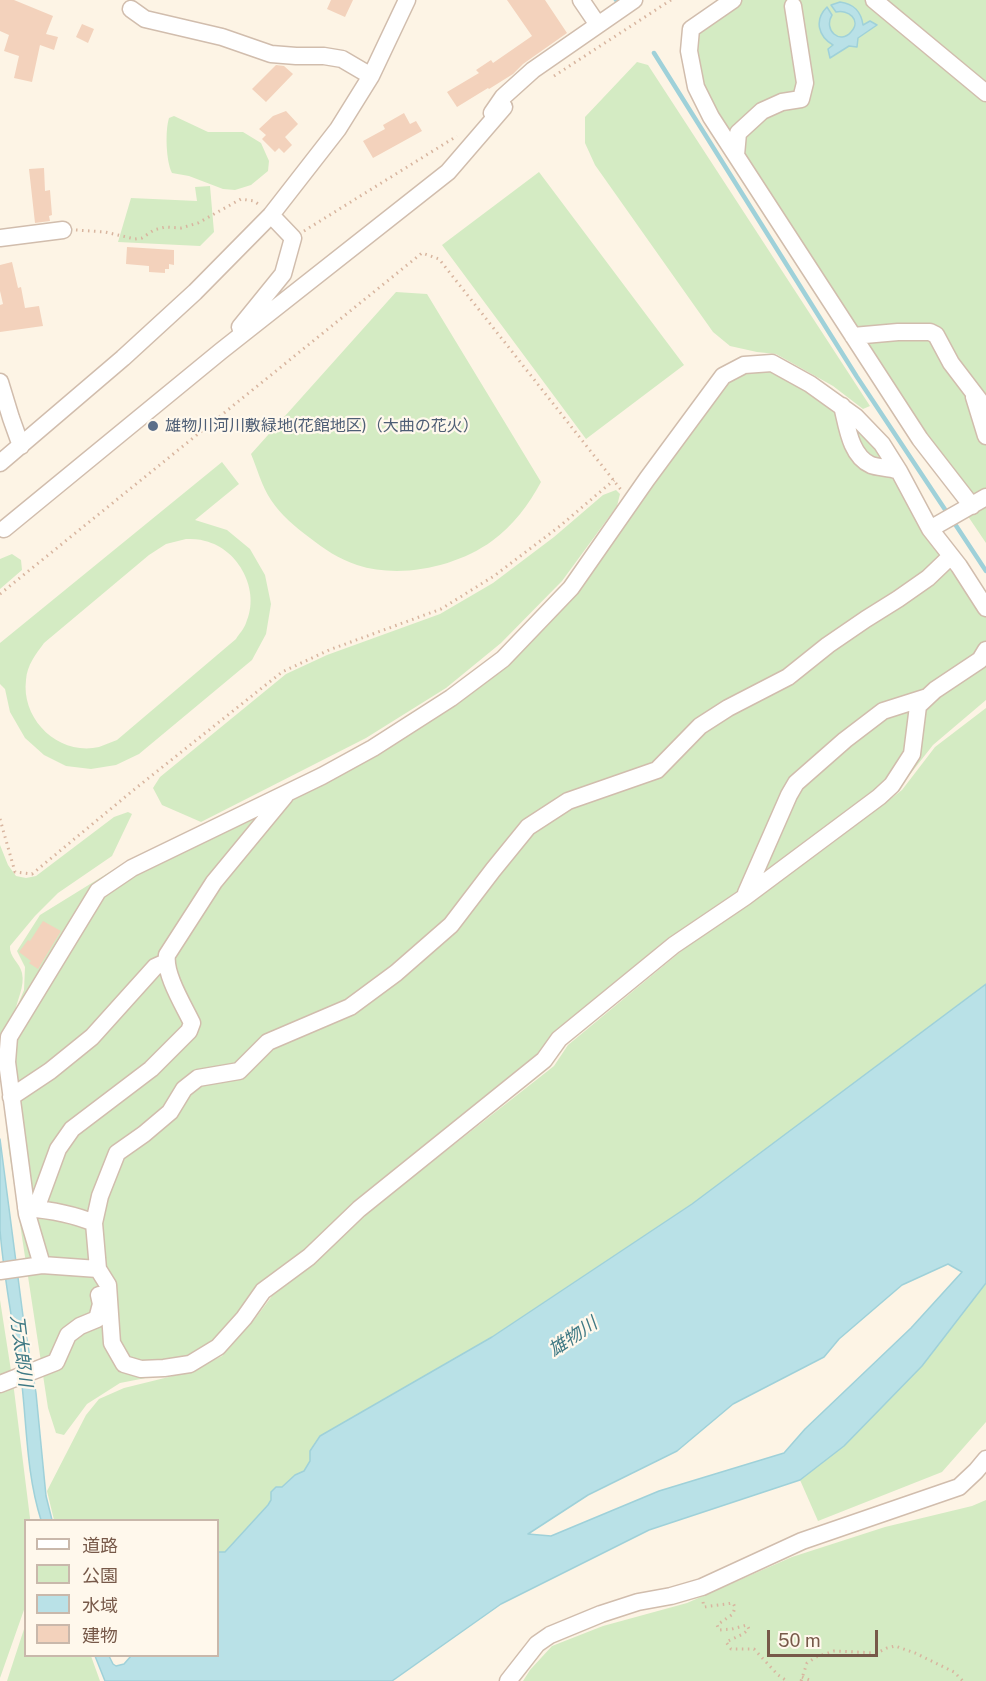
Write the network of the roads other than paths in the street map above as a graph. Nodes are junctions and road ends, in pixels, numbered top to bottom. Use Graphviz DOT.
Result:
graph roads {
  1 [pos="407,0"];
  2 [pos="582,0"];
  3 [pos="634,0"];
  4 [pos="733,0"];
  5 [pos="874,0"];
  6 [pos="793,6"];
  7 [pos="131,9"];
  8 [pos="598,25"];
  9 [pos="371,76"];
  10 [pos="986,93"];
  11 [pos="736,155"];
  12 [pos="271,215"];
  13 [pos="63,230"];
  14 [pos="0,238"];
  15 [pos="854,336"];
  16 [pos="220,351"];
  17 [pos="0,382"];
  18 [pos="973,393"];
  19 [pos="842,406"];
  20 [pos="986,409"];
  21 [pos="986,436"];
  22 [pos="21,446"];
  23 [pos="0,464"];
  24 [pos="899,471"];
  25 [pos="972,505"];
  26 [pos="931,528"];
  27 [pos="4,529"];
  28 [pos="951,556"];
  29 [pos="986,608"];
  30 [pos="986,650"];
  31 [pos="928,696"];
  32 [pos="288,793"];
  33 [pos="745,897"];
  34 [pos="166,962"];
  35 [pos="11,1097"];
  36 [pos="31,1209"];
  37 [pos="94,1223"];
  38 [pos="41,1266"];
  39 [pos="94,1268"];
  40 [pos="0,1271"];
  41 [pos="0,1384"];
  42 [pos="986,1459"];
  43 [pos="508,1681"];
  1 -- 9 [label="street"];
  2 -- 8 [label="street"];
  3 -- 8 [label="street"];
  4 -- 11 [label="street"];
  5 -- 10 [label="street"];
  6 -- 11 [label="street"];
  7 -- 9 [label="street"];
  8 -- 16 [label="street"];
  9 -- 12 [label="street"];
  11 -- 15 [label="street"];
  12 -- 16 [label="street"];
  12 -- 22 [label="street"];
  13 -- 14 [label="street"];
  15 -- 18 [label="street"];
  15 -- 25 [label="street"];
  16 -- 27 [label="street"];
  17 -- 22 [label="street"];
  18 -- 20 [label="street"];
  18 -- 21 [label="street"];
  19 -- 24 [label="street"];
  19 -- 24 [label="street"];
  19 -- 32 [label="street"];
  22 -- 23 [label="street"];
  24 -- 26 [label="street"];
  25 -- 26 [label="street"];
  26 -- 28 [label="street"];
  28 -- 29 [label="street"];
  28 -- 37 [label="street"];
  30 -- 31 [label="street"];
  31 -- 33 [label="street"];
  31 -- 33 [label="street"];
  32 -- 34 [label="street"];
  32 -- 35 [label="street"];
  33 -- 39 [label="street"];
  34 -- 35 [label="street"];
  34 -- 36 [label="street"];
  35 -- 36 [label="street"];
  36 -- 37 [label="street"];
  36 -- 38 [label="street"];
  37 -- 39 [label="street"];
  38 -- 39 [label="street"];
  38 -- 40 [label="street"];
  39 -- 41 [label="street"];
  42 -- 43 [label="street"];
}
